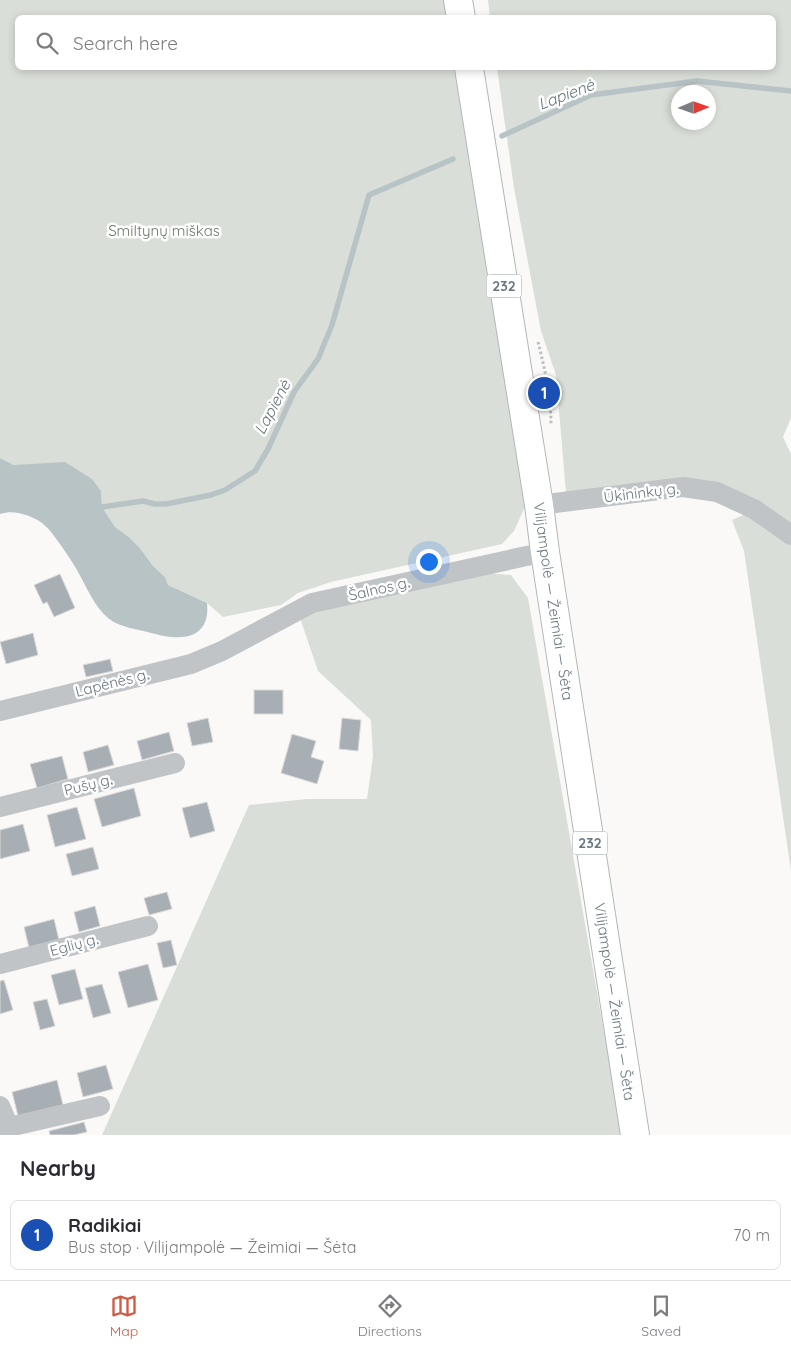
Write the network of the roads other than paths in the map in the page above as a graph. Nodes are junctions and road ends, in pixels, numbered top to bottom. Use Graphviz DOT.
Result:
graph roads {
  1 [pos="458,0"];
  2 [pos="460,15"];
  3 [pos="469,70"];
  4 [pos="539,505"];
  5 [pos="791,535"];
  6 [pos="545,552"];
  7 [pos="222,651"];
  8 [pos="0,711"];
  9 [pos="175,763"];
  10 [pos="0,807"];
  11 [pos="148,926"];
  12 [pos="0,964"];
  13 [pos="0,1106"];
  14 [pos="100,1106"];
  15 [pos="4,1128"];
  16 [pos="635,1135"];
  1 -- 2 [label="main road"];
  3 -- 4 [label="main road, Vilijampolė — Žeimiai — Šėta / 232"];
  4 -- 5 [label="street, Ūkininkų g."];
  4 -- 6 [label="main road, Vilijampolė — Žeimiai — Šėta / 232"];
  6 -- 7 [label="street, Šalnos g."];
  6 -- 16 [label="main road, Vilijampolė — Žeimiai — Šėta / 232"];
  7 -- 8 [label="street, Lapėnės g."];
  9 -- 10 [label="street, Pušų g."];
  11 -- 12 [label="street, Eglių g."];
  13 -- 15 [label="street"];
  14 -- 15 [label="street"];
}
